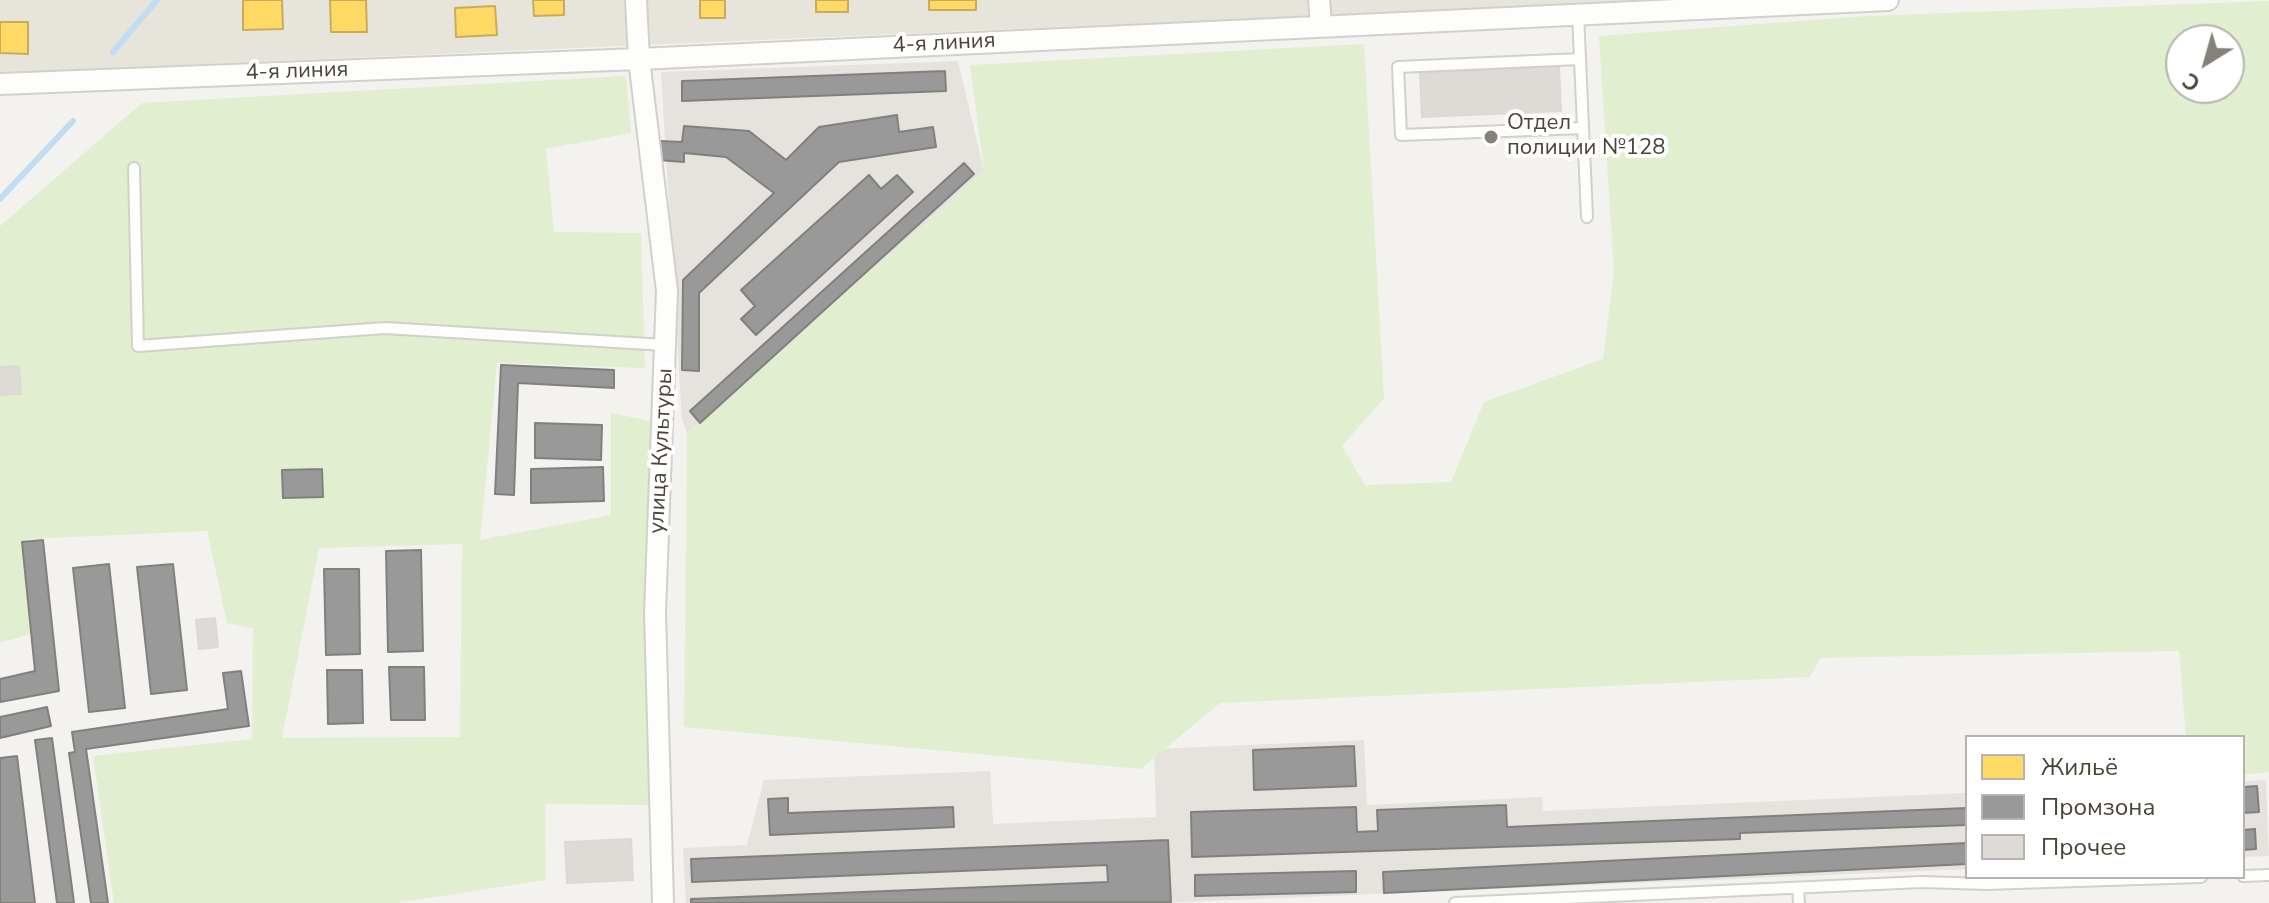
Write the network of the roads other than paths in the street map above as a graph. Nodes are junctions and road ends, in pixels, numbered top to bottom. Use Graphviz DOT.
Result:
graph roads {
  1 [pos="636,0"];
  2 [pos="1319,0"];
  3 [pos="1867,0"];
  4 [pos="1888,0"];
  5 [pos="1578,14"];
  6 [pos="1321,26"];
  7 [pos="639,59"];
  8 [pos="1580,59"];
  9 [pos="0,84"];
  10 [pos="1583,128"];
  11 [pos="134,168"];
  12 [pos="1587,217"];
  13 [pos="667,345"];
  14 [pos="2269,875"];
  15 [pos="2245,876"];
  16 [pos="2128,879"];
  17 [pos="1798,888"];
  18 [pos="663,903"];
  19 [pos="1455,903"];
  20 [pos="1799,903"];
  1 -- 7 [label="street, улица Культуры"];
  2 -- 6 [label="street"];
  3 -- 4 [label="street, 4-я линия"];
  3 -- 5 [label="street, 4-я линия"];
  5 -- 6 [label="street, 4-я линия"];
  5 -- 8 [label="lane"];
  6 -- 7 [label="street, 4-я линия"];
  7 -- 9 [label="street, 4-я линия"];
  7 -- 13 [label="street, улица Культуры"];
  8 -- 10 [label="lane"];
  8 -- 10 [label="lane"];
  10 -- 12 [label="lane"];
  11 -- 13 [label="lane"];
  13 -- 18 [label="street, улица Культуры"];
  14 -- 15 [label="lane"];
  16 -- 17 [label="lane"];
  17 -- 19 [label="lane"];
  17 -- 20 [label="lane"];
}
